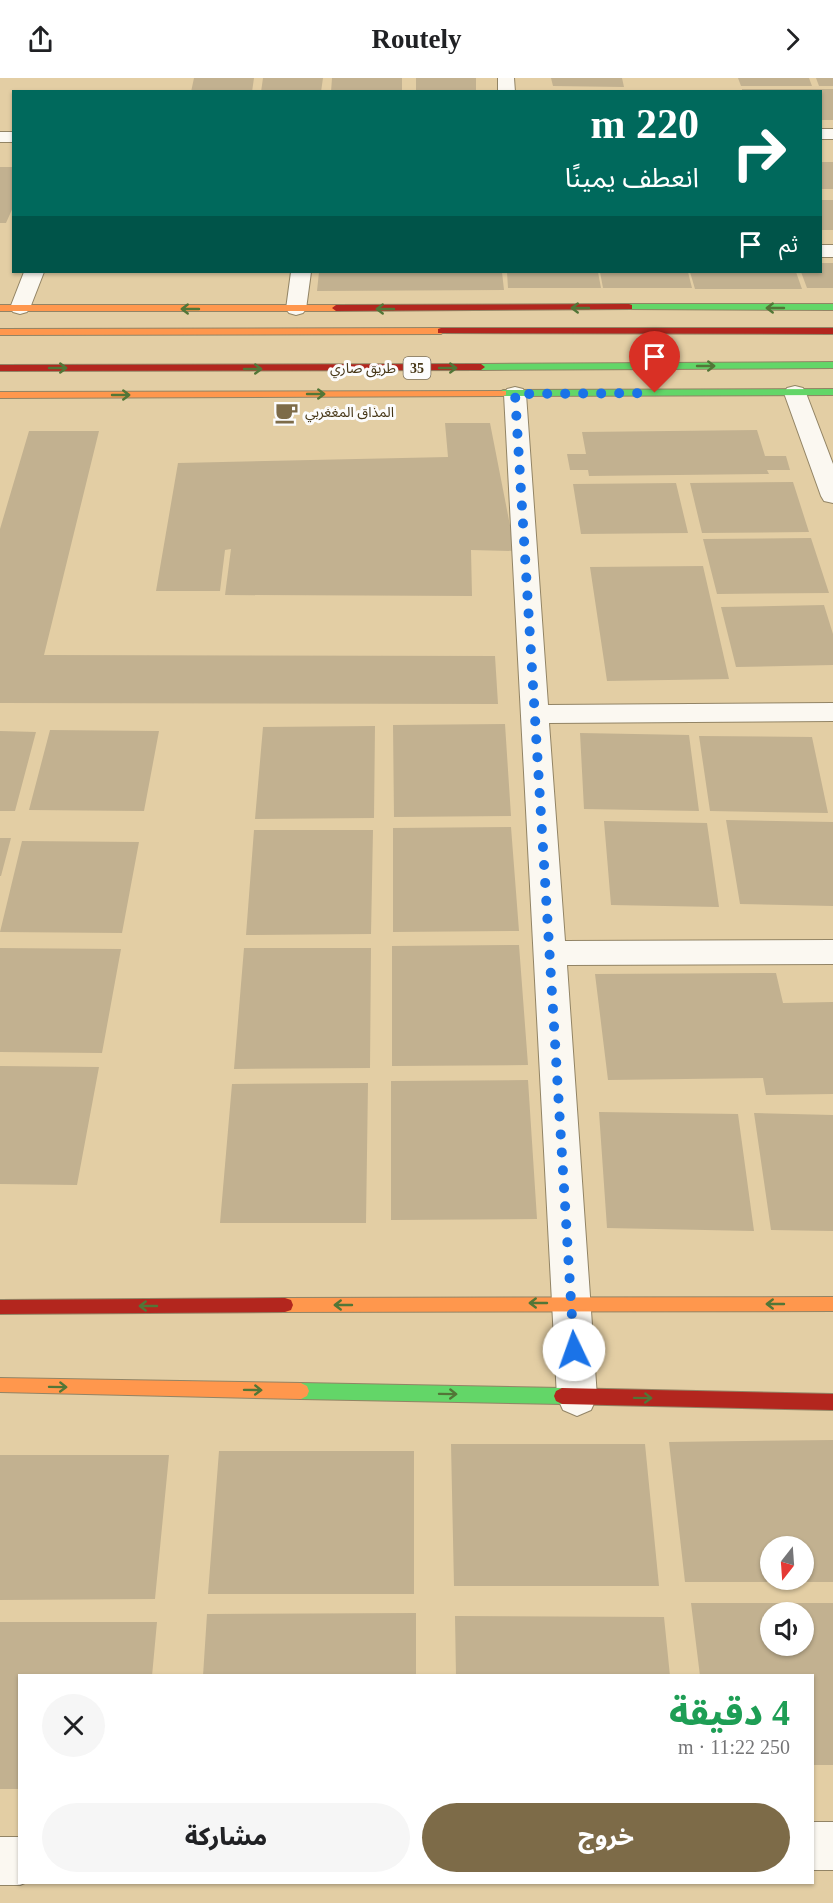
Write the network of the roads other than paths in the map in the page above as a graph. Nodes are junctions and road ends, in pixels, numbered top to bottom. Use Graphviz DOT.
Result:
graph roads {
  1 [pos="33,273"];
  2 [pos="301,273"];
  3 [pos="10,308"];
  4 [pos="833,308"];
  5 [pos="296,309"];
  6 [pos="833,331"];
  7 [pos="0,332"];
  8 [pos="833,365"];
  9 [pos="0,368"];
  10 [pos="833,392"];
  11 [pos="795,393"];
  12 [pos="515,394"];
  13 [pos="0,395"];
  14 [pos="833,496"];
  15 [pos="833,712"];
  16 [pos="534,714"];
  17 [pos="833,952"];
  18 [pos="548,953"];
  19 [pos="572,1303"];
  20 [pos="833,1304"];
  21 [pos="0,1307"];
  22 [pos="0,1385"];
  23 [pos="577,1397"];
  24 [pos="833,1402"];
  25 [pos="814,1846"];
  26 [pos="833,1846"];
  27 [pos="0,1861"];
  28 [pos="18,1861"];
  1 -- 3 [label="street"];
  2 -- 5 [label="street"];
  5 -- 3 [label="main road, one-way"];
  4 -- 5 [label="main road, one-way"];
  6 -- 7 [label="main road"];
  9 -- 8 [label="main road, طريق صاري / 35, one-way"];
  10 -- 11 [label="main road"];
  11 -- 12 [label="main road"];
  11 -- 14 [label="street"];
  13 -- 12 [label="main road, one-way"];
  12 -- 16 [label="street"];
  15 -- 16 [label="street"];
  16 -- 18 [label="street"];
  17 -- 18 [label="street"];
  18 -- 19 [label="street"];
  20 -- 19 [label="main road, one-way"];
  19 -- 21 [label="main road, one-way"];
  19 -- 23 [label="street"];
  22 -- 23 [label="main road, one-way"];
  23 -- 24 [label="main road, one-way"];
  25 -- 26 [label="street"];
  27 -- 28 [label="street"];
}
